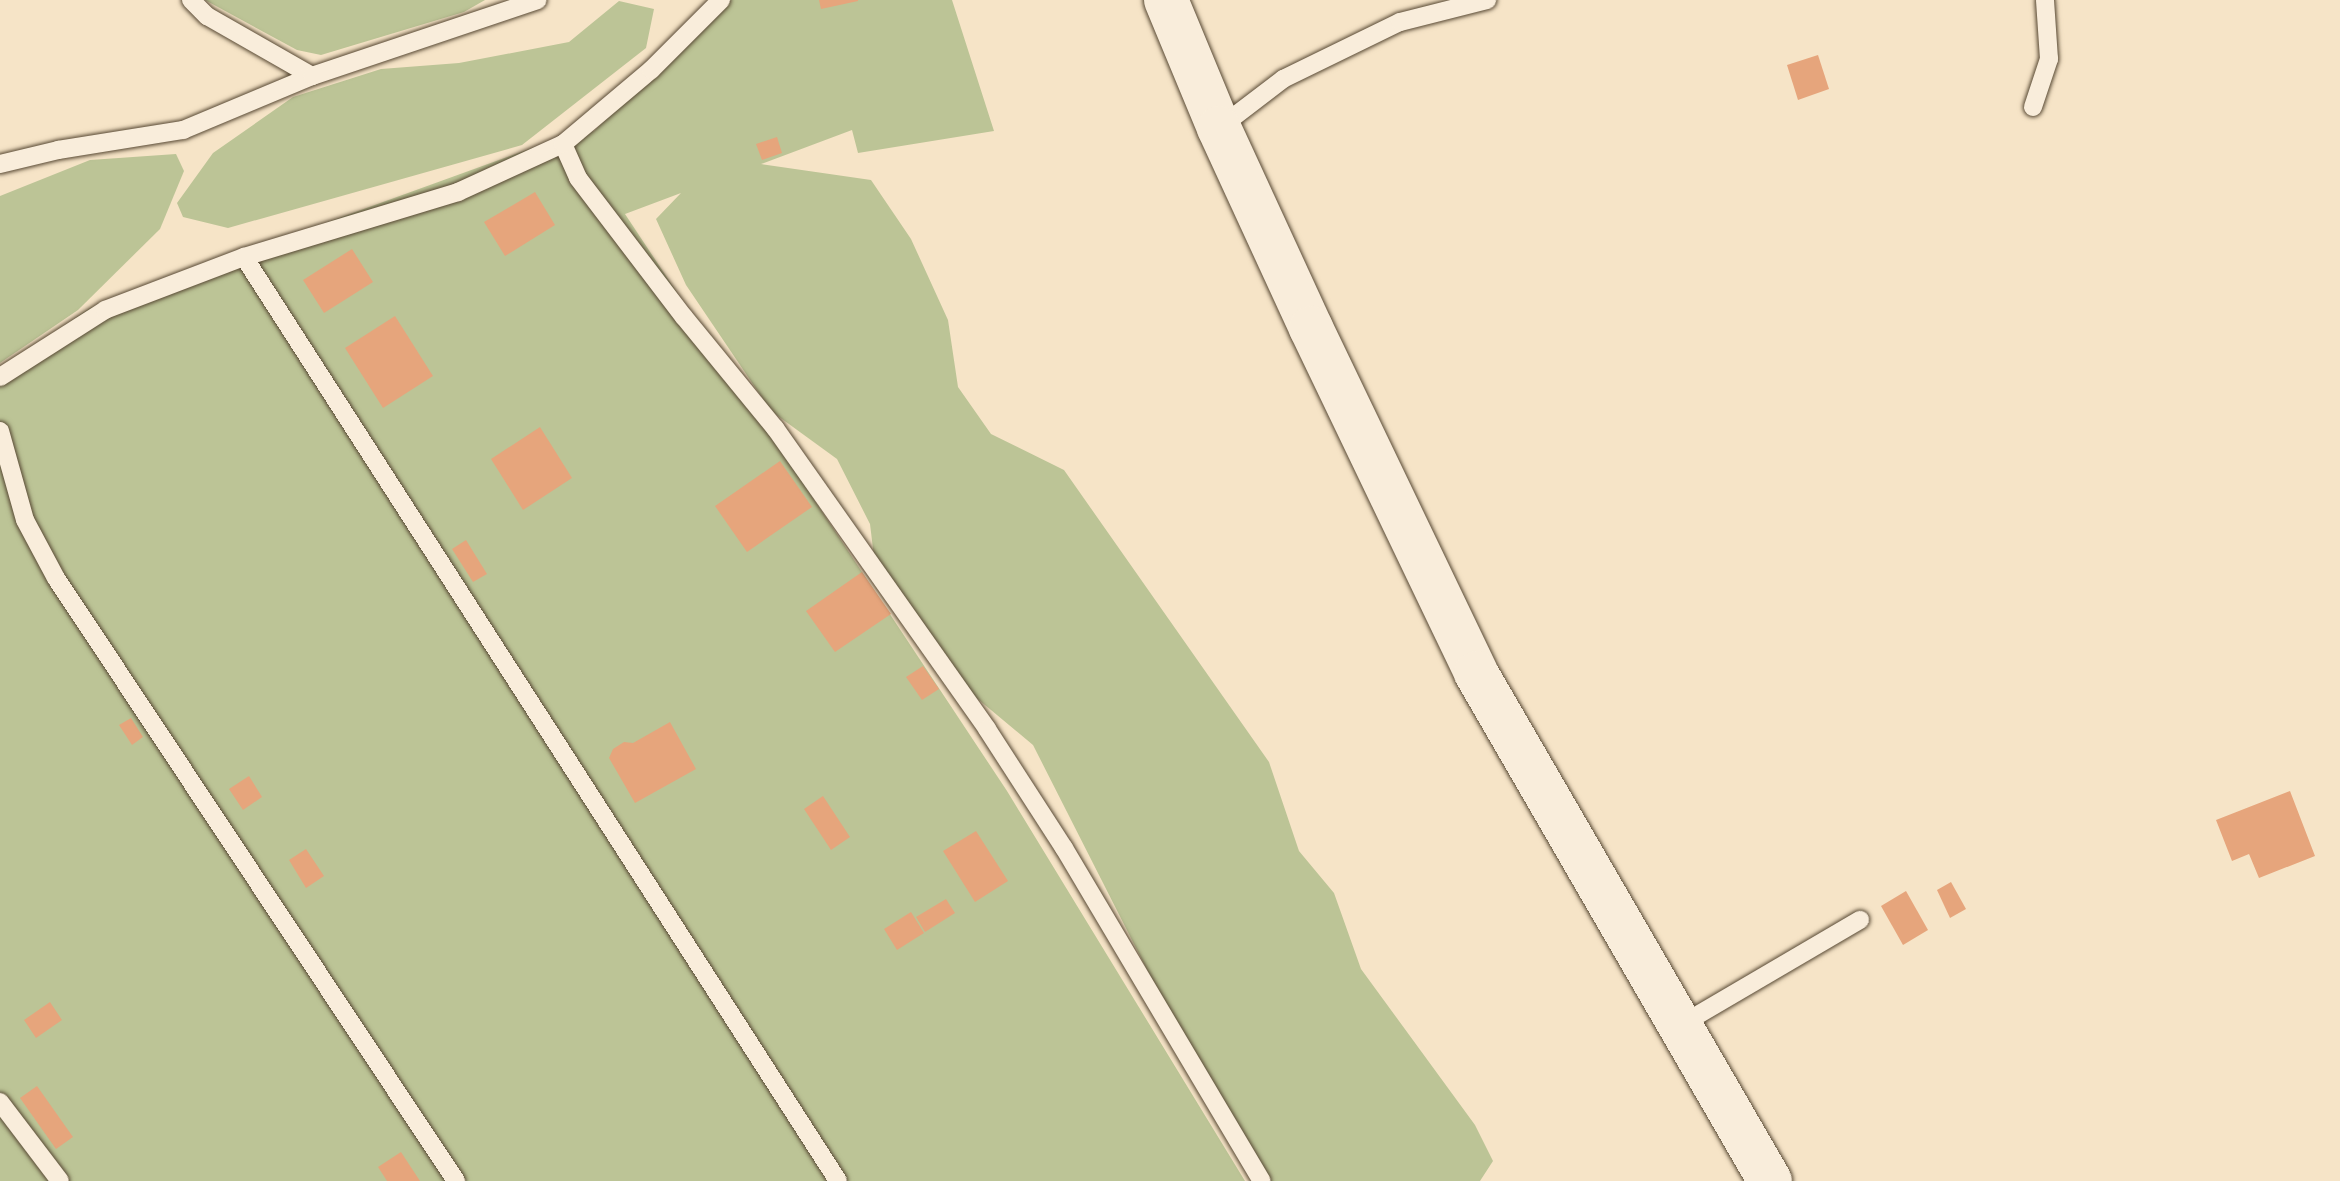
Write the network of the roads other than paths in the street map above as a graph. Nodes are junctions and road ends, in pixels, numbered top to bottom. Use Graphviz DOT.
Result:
graph roads {
  1 [pos="191,0"];
  2 [pos="538,0"];
  3 [pos="721,0"];
  4 [pos="1166,0"];
  5 [pos="1487,0"];
  6 [pos="2045,0"];
  7 [pos="506,4"];
  8 [pos="312,76"];
  9 [pos="2033,107"];
  10 [pos="1219,128"];
  11 [pos="563,144"];
  12 [pos="0,164"];
  13 [pos="244,257"];
  14 [pos="0,377"];
  15 [pos="0,431"];
  16 [pos="1860,920"];
  17 [pos="1679,1026"];
  18 [pos="0,1102"];
  19 [pos="60,1181"];
  20 [pos="456,1181"];
  21 [pos="838,1181"];
  22 [pos="1262,1181"];
  23 [pos="1770,1181"];
  1 -- 8 [label="lane"];
  2 -- 7 [label="lane"];
  3 -- 11 [label="lane"];
  4 -- 10 [label="street"];
  5 -- 10 [label="lane"];
  6 -- 9 [label="lane"];
  7 -- 8 [label="lane"];
  8 -- 12 [label="lane"];
  10 -- 17 [label="street"];
  11 -- 13 [label="lane"];
  11 -- 22 [label="lane"];
  13 -- 14 [label="lane"];
  13 -- 21 [label="lane"];
  15 -- 20 [label="lane"];
  16 -- 17 [label="lane"];
  17 -- 23 [label="street"];
  18 -- 19 [label="lane"];
}
